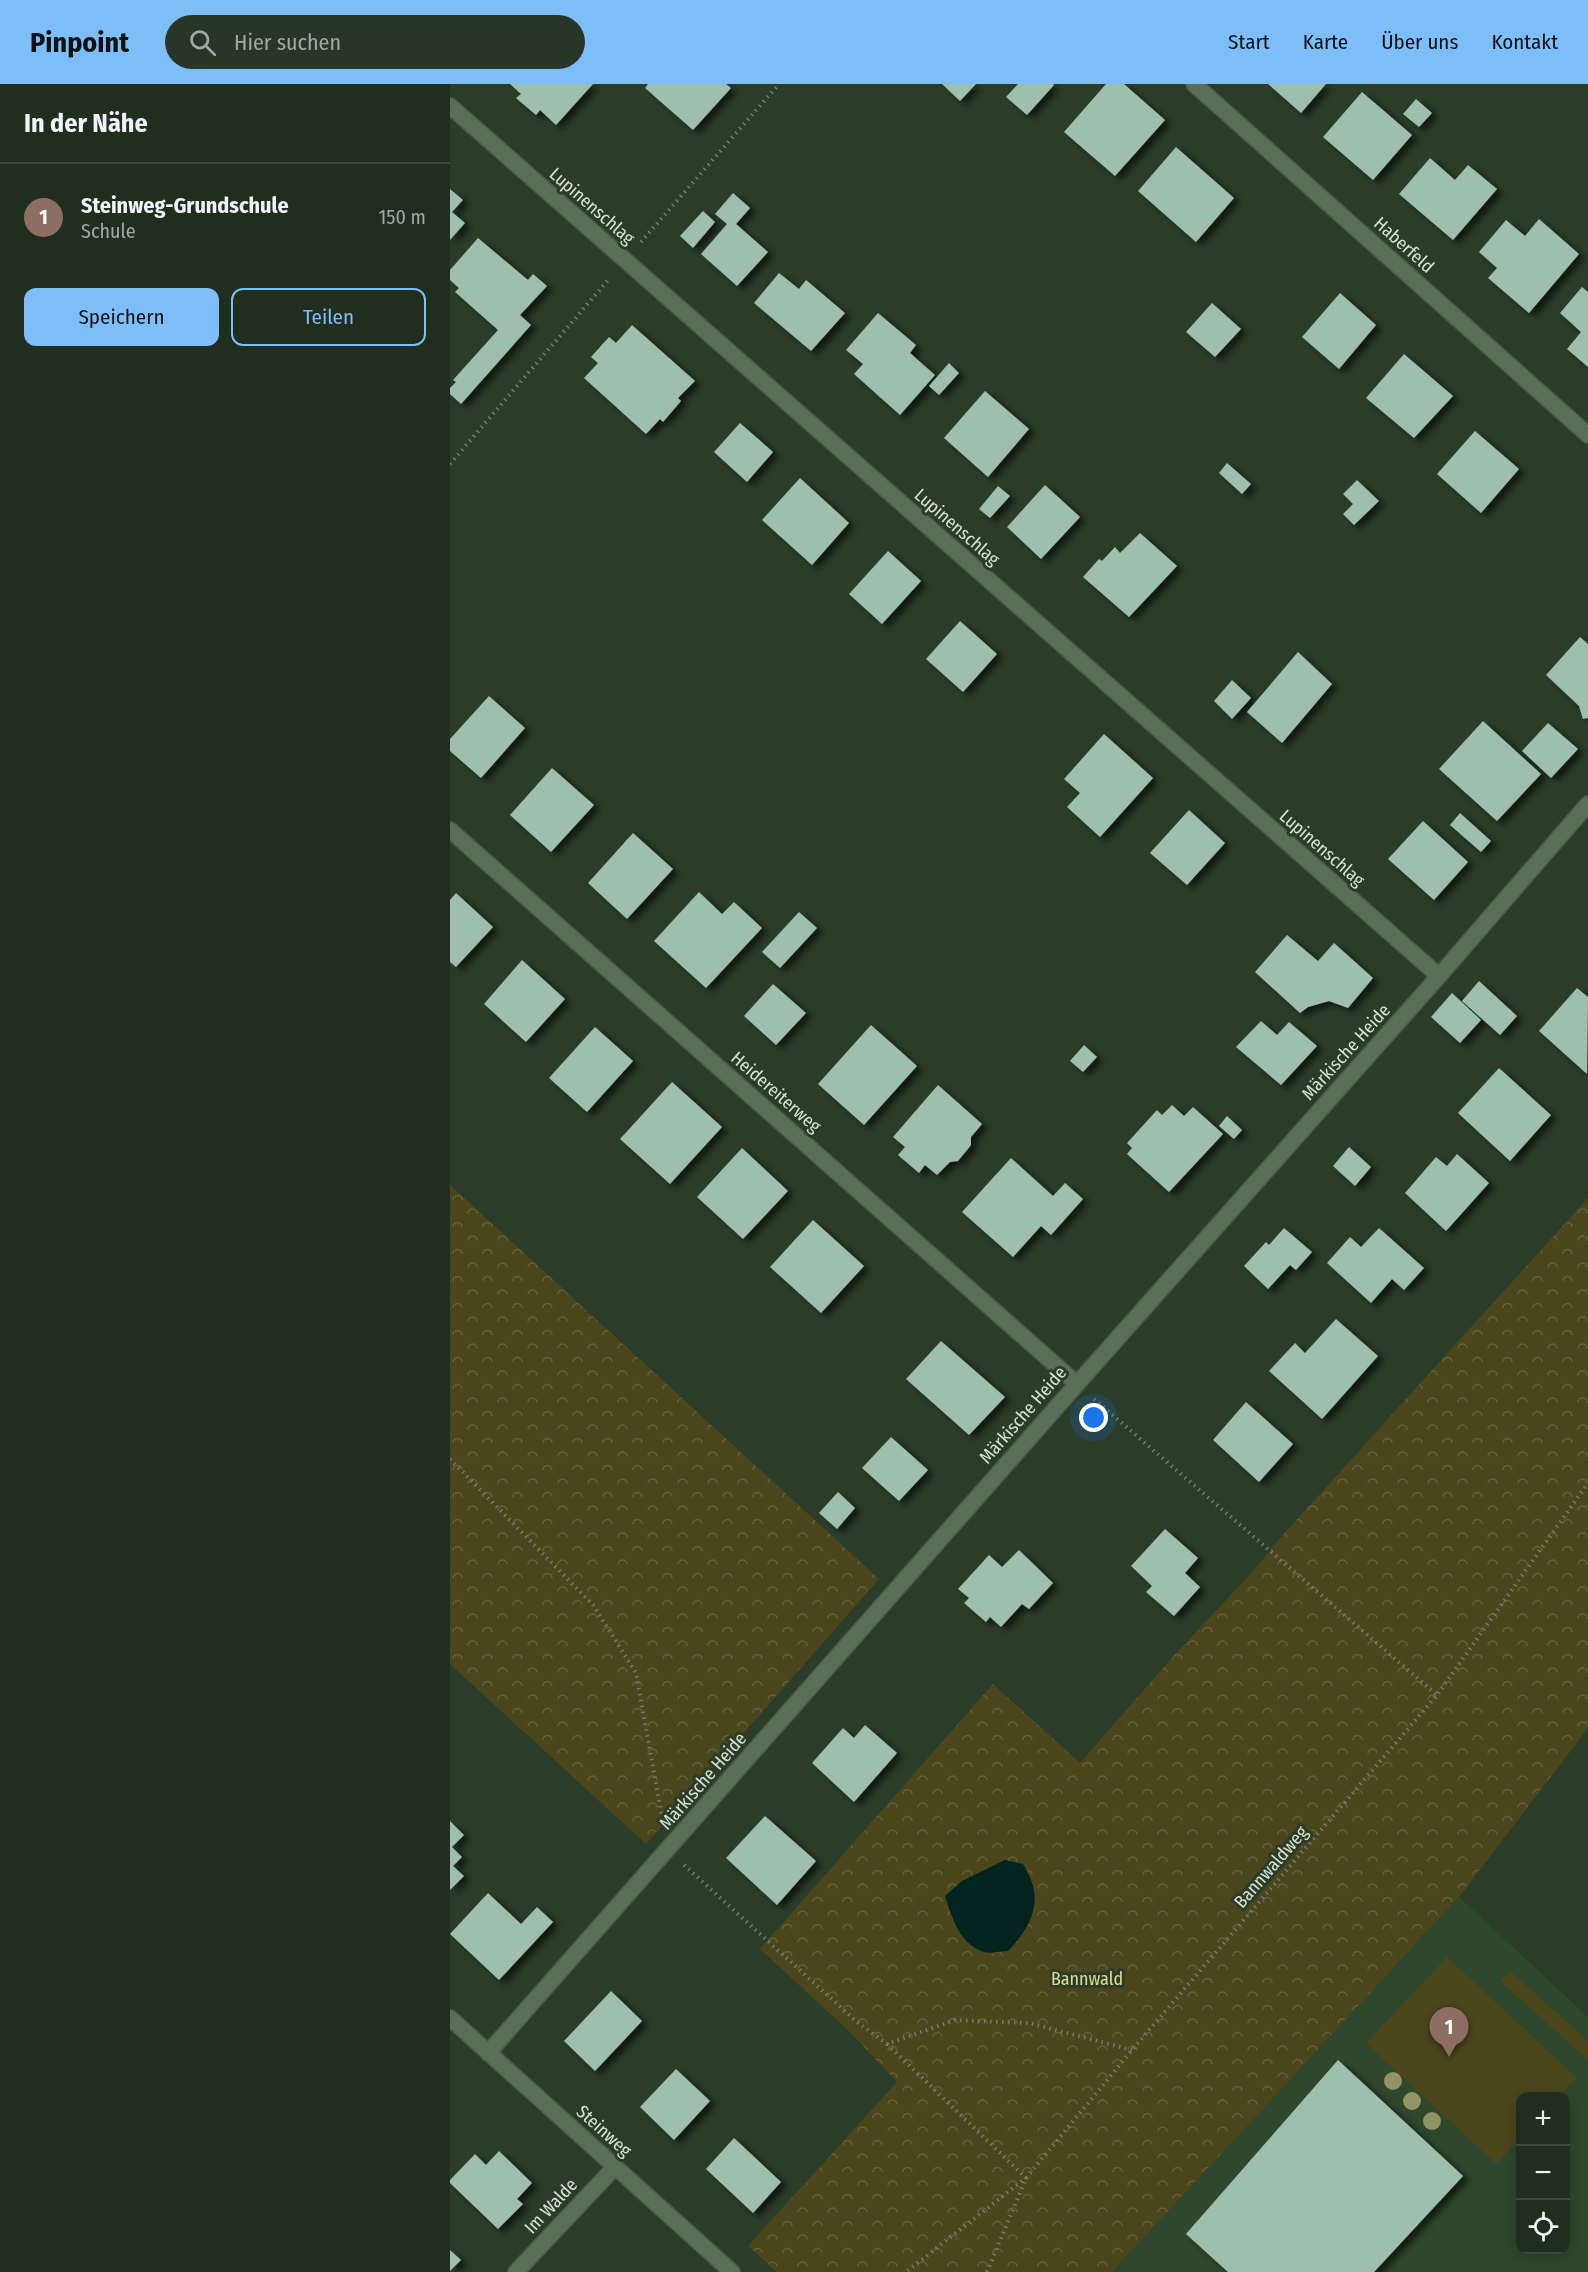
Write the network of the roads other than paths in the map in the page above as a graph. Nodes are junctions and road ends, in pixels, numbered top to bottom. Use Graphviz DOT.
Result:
graph roads {
  1 [pos="1194,84"];
  2 [pos="450,106"];
  3 [pos="1588,435"];
  4 [pos="1588,804"];
  5 [pos="450,830"];
  6 [pos="1439,976"];
  7 [pos="1077,1384"];
  8 [pos="450,2018"];
  9 [pos="488,2053"];
  10 [pos="615,2167"];
  11 [pos="516,2272"];
  12 [pos="732,2272"];
  1 -- 3 [label="street, Haberfeld"];
  2 -- 6 [label="street, Lupinenschlag"];
  4 -- 6 [label="street, Märkische Heide"];
  5 -- 7 [label="street, Heidereiterweg"];
  6 -- 7 [label="street, Märkische Heide"];
  7 -- 9 [label="street, Märkische Heide"];
  8 -- 9 [label="street, Steinweg"];
  9 -- 10 [label="street, Steinweg"];
  10 -- 11 [label="street, Im Walde"];
  10 -- 12 [label="street, Steinweg"];
}
